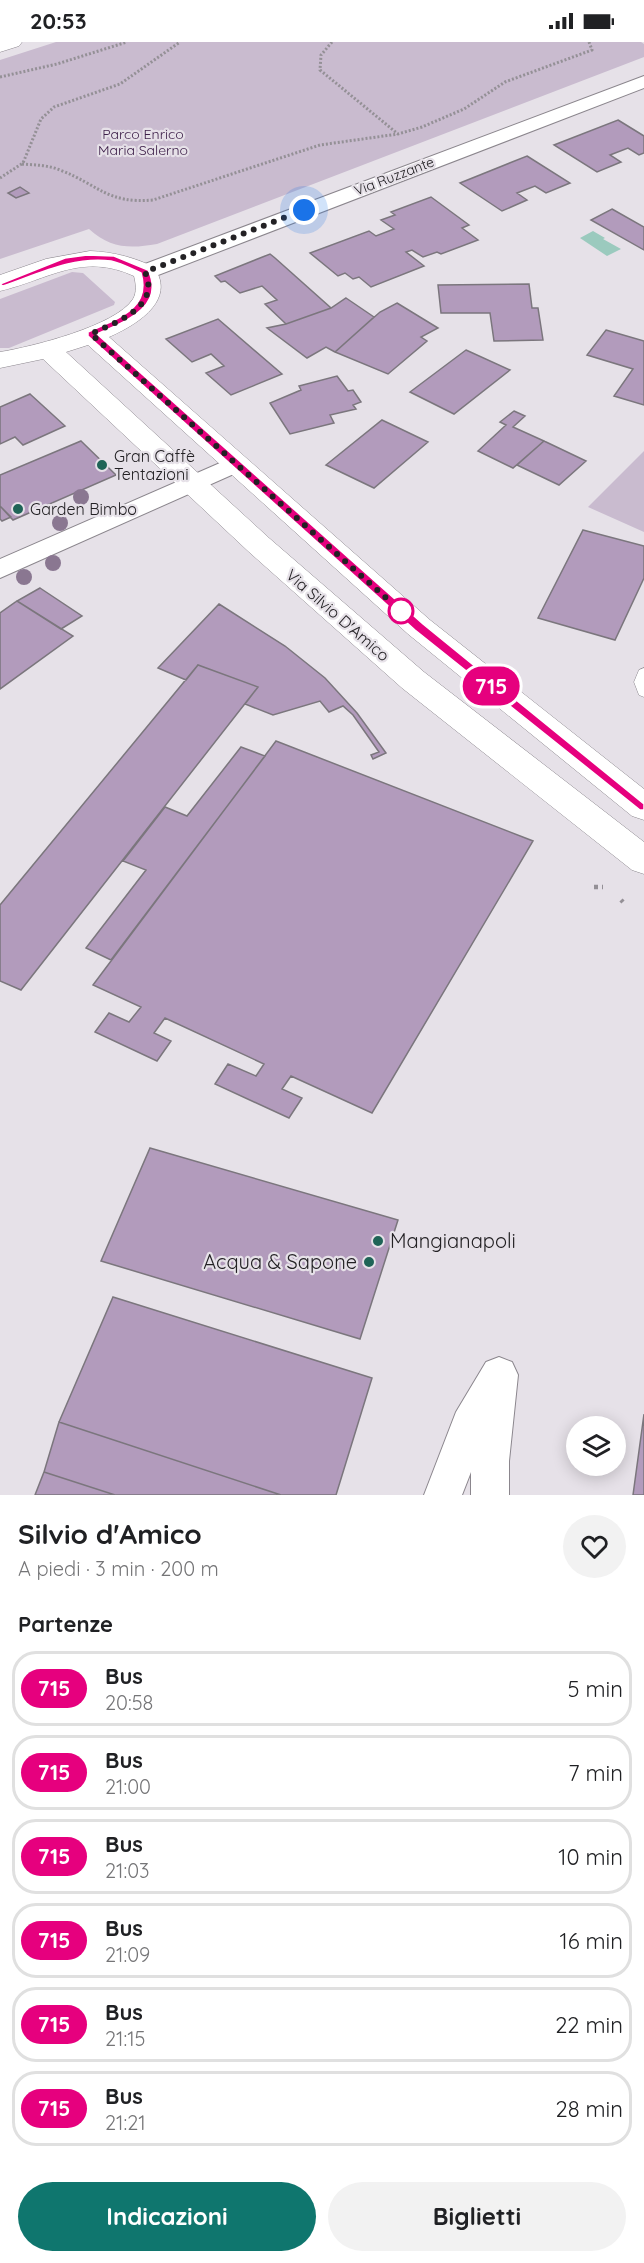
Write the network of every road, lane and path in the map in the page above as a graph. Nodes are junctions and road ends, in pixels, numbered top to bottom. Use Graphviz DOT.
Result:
graph roads {
  1 [pos="12,42"];
  2 [pos="127,42"];
  3 [pos="180,42"];
  4 [pos="332,42"];
  5 [pos="589,42"];
  6 [pos="0,46"];
  7 [pos="0,76"];
  8 [pos="644,82"];
  9 [pos="398,134"];
  10 [pos="22,164"];
  11 [pos="0,178"];
  12 [pos="145,272"];
  13 [pos="0,284"];
  14 [pos="91,334"];
  15 [pos="48,350"];
  16 [pos="0,360"];
  17 [pos="236,464"];
  18 [pos="193,484"];
  19 [pos="0,568"];
  20 [pos="644,673"];
  21 [pos="644,692"];
  22 [pos="644,807"];
  23 [pos="644,861"];
  24 [pos="603,887"];
  25 [pos="594,888"];
  26 [pos="443,1495"];
  27 [pos="490,1495"];
  1 -- 6 [label="street"];
  2 -- 7 [label="path"];
  3 -- 10 [label="path"];
  4 -- 9 [label="path"];
  5 -- 9 [label="path"];
  8 -- 12 [label="street, Via Ruzzante"];
  9 -- 10 [label="path"];
  10 -- 11 [label="path"];
  12 -- 13 [label="street"];
  12 -- 14 [label="street"];
  14 -- 15 [label="street"];
  14 -- 17 [label="street"];
  15 -- 16 [label="street"];
  15 -- 18 [label="street, Via Silvio D'Amico"];
  17 -- 18 [label="street"];
  17 -- 22 [label="street"];
  18 -- 19 [label="street"];
  18 -- 23 [label="street, Via Silvio D'Amico"];
  20 -- 21 [label="lane"];
  24 -- 25 [label="path"];
  26 -- 27 [label="street"];
}
